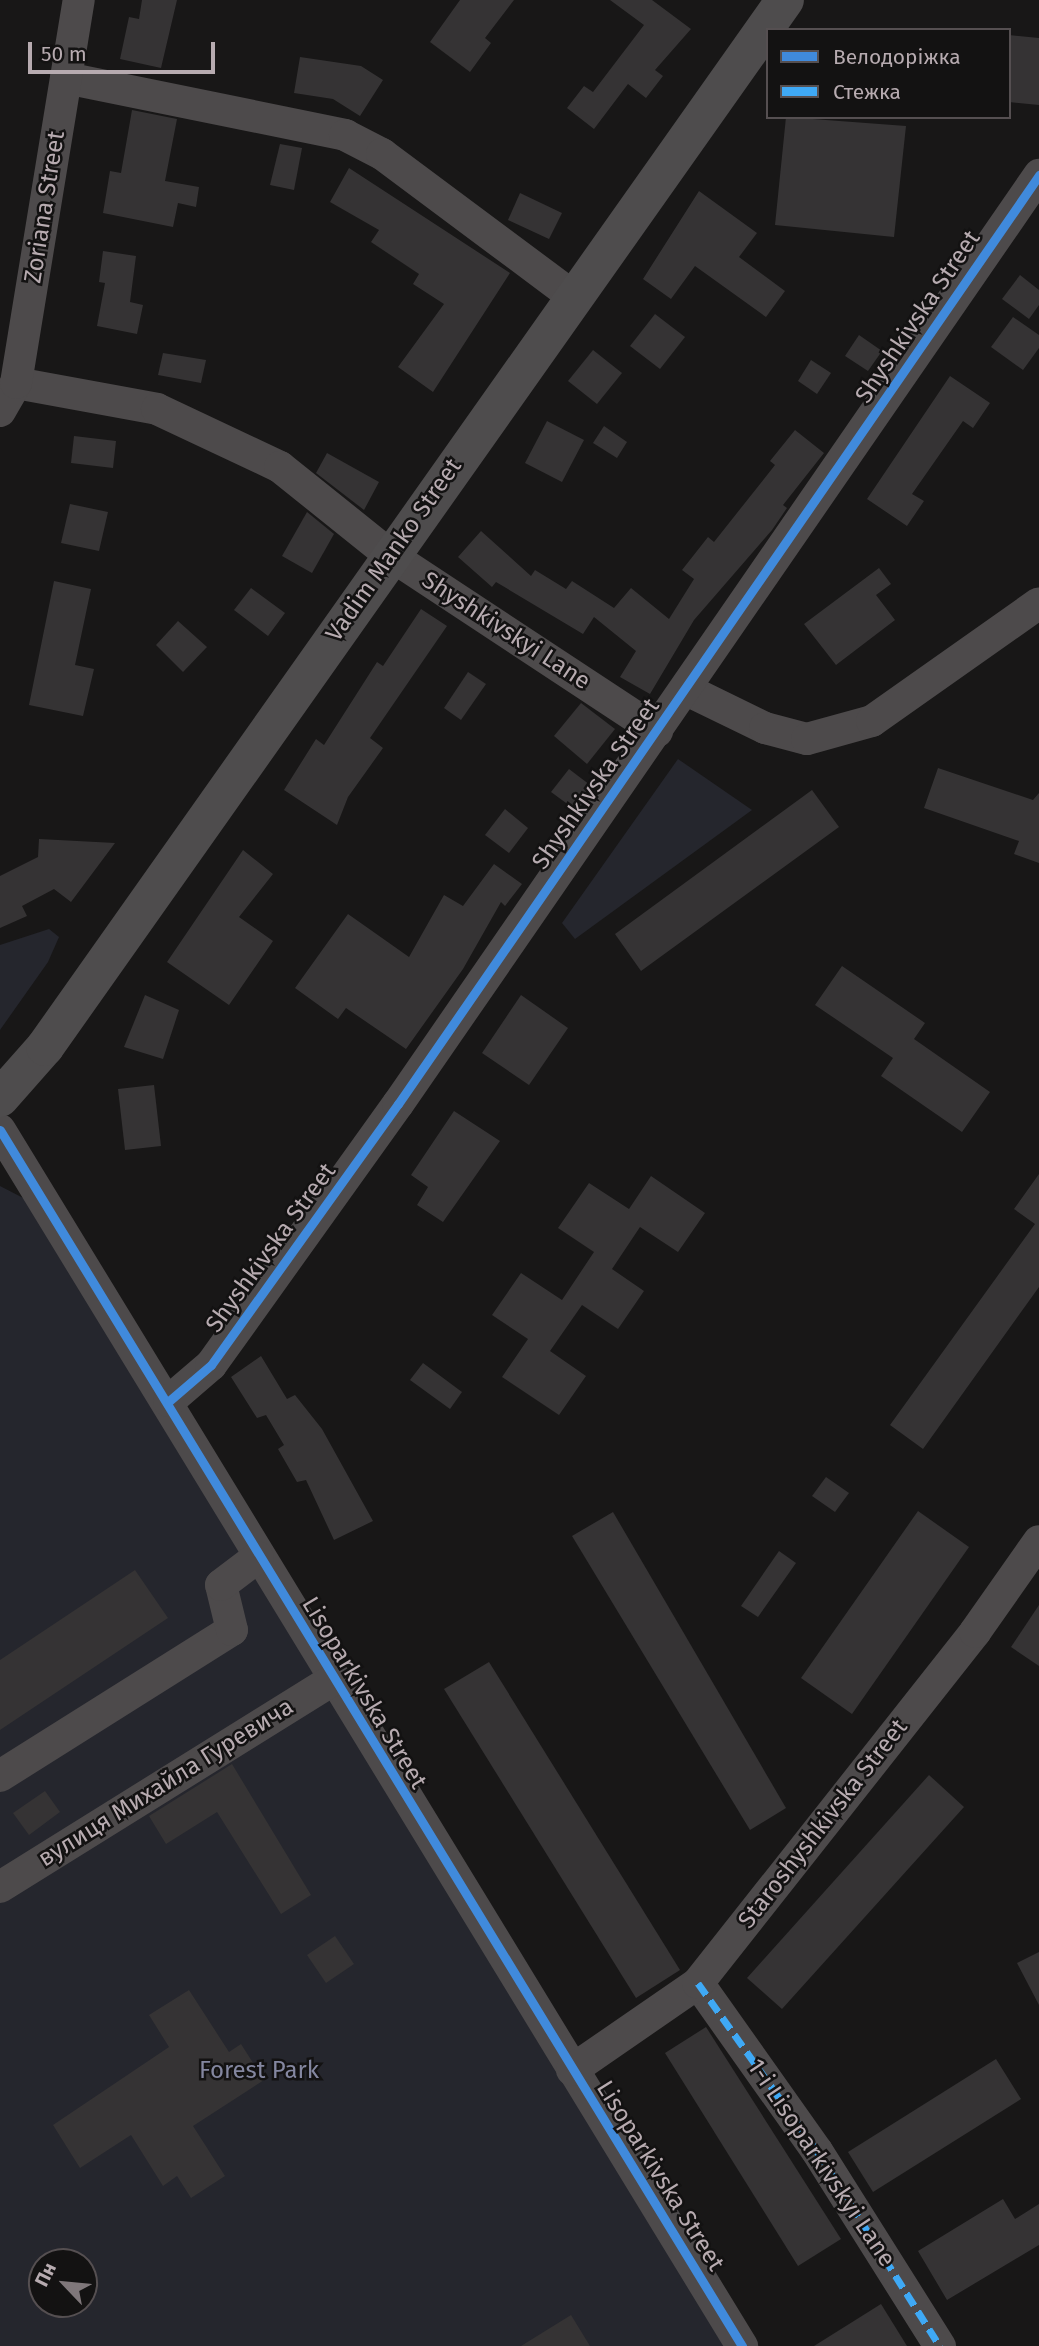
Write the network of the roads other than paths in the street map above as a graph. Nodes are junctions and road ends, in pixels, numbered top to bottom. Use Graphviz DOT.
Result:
graph roads {
  1 [pos="79,0"];
  2 [pos="785,0"];
  3 [pos="66,78"];
  4 [pos="1039,175"];
  5 [pos="574,297"];
  6 [pos="16,383"];
  7 [pos="0,411"];
  8 [pos="390,555"];
  9 [pos="1039,603"];
  10 [pos="687,690"];
  11 [pos="657,731"];
  12 [pos="0,1098"];
  13 [pos="0,1130"];
  14 [pos="169,1401"];
  15 [pos="1039,1541"];
  16 [pos="258,1557"];
  17 [pos="332,1680"];
  18 [pos="0,1776"];
  19 [pos="0,1887"];
  20 [pos="698,1983"];
  21 [pos="572,2070"];
  22 [pos="742,2346"];
  23 [pos="940,2346"];
  1 -- 3 [label="street, Zoriana Street"];
  2 -- 5 [label="main road, Vadim Manko Street"];
  3 -- 5 [label="street"];
  3 -- 6 [label="street, Zoriana Street"];
  4 -- 10 [label="street, Shyshkivska Street"];
  5 -- 8 [label="main road, Vadim Manko Street"];
  6 -- 7 [label="street, Zoriana Street"];
  6 -- 8 [label="street, Shyshkivskyi Lane"];
  8 -- 11 [label="street, Shyshkivskyi Lane"];
  8 -- 12 [label="main road, Vadim Manko Street"];
  9 -- 10 [label="street, Shyshkivska Street"];
  10 -- 11 [label="street, Shyshkivska Street"];
  11 -- 14 [label="street, Shyshkivska Street"];
  13 -- 14 [label="street, Lisoparkivska Street"];
  14 -- 16 [label="street, Lisoparkivska Street"];
  15 -- 20 [label="street, Staroshyshkivska Street"];
  16 -- 17 [label="street, Lisoparkivska Street"];
  16 -- 18 [label="street"];
  17 -- 19 [label="street, вулиця Михайла Гуревича"];
  17 -- 21 [label="street, Lisoparkivska Street"];
  20 -- 21 [label="street, Staroshyshkivska Street"];
  20 -- 23 [label="street, 1-i Lisoparkivskyi Lane"];
  21 -- 22 [label="street, Lisoparkivska Street"];
}
